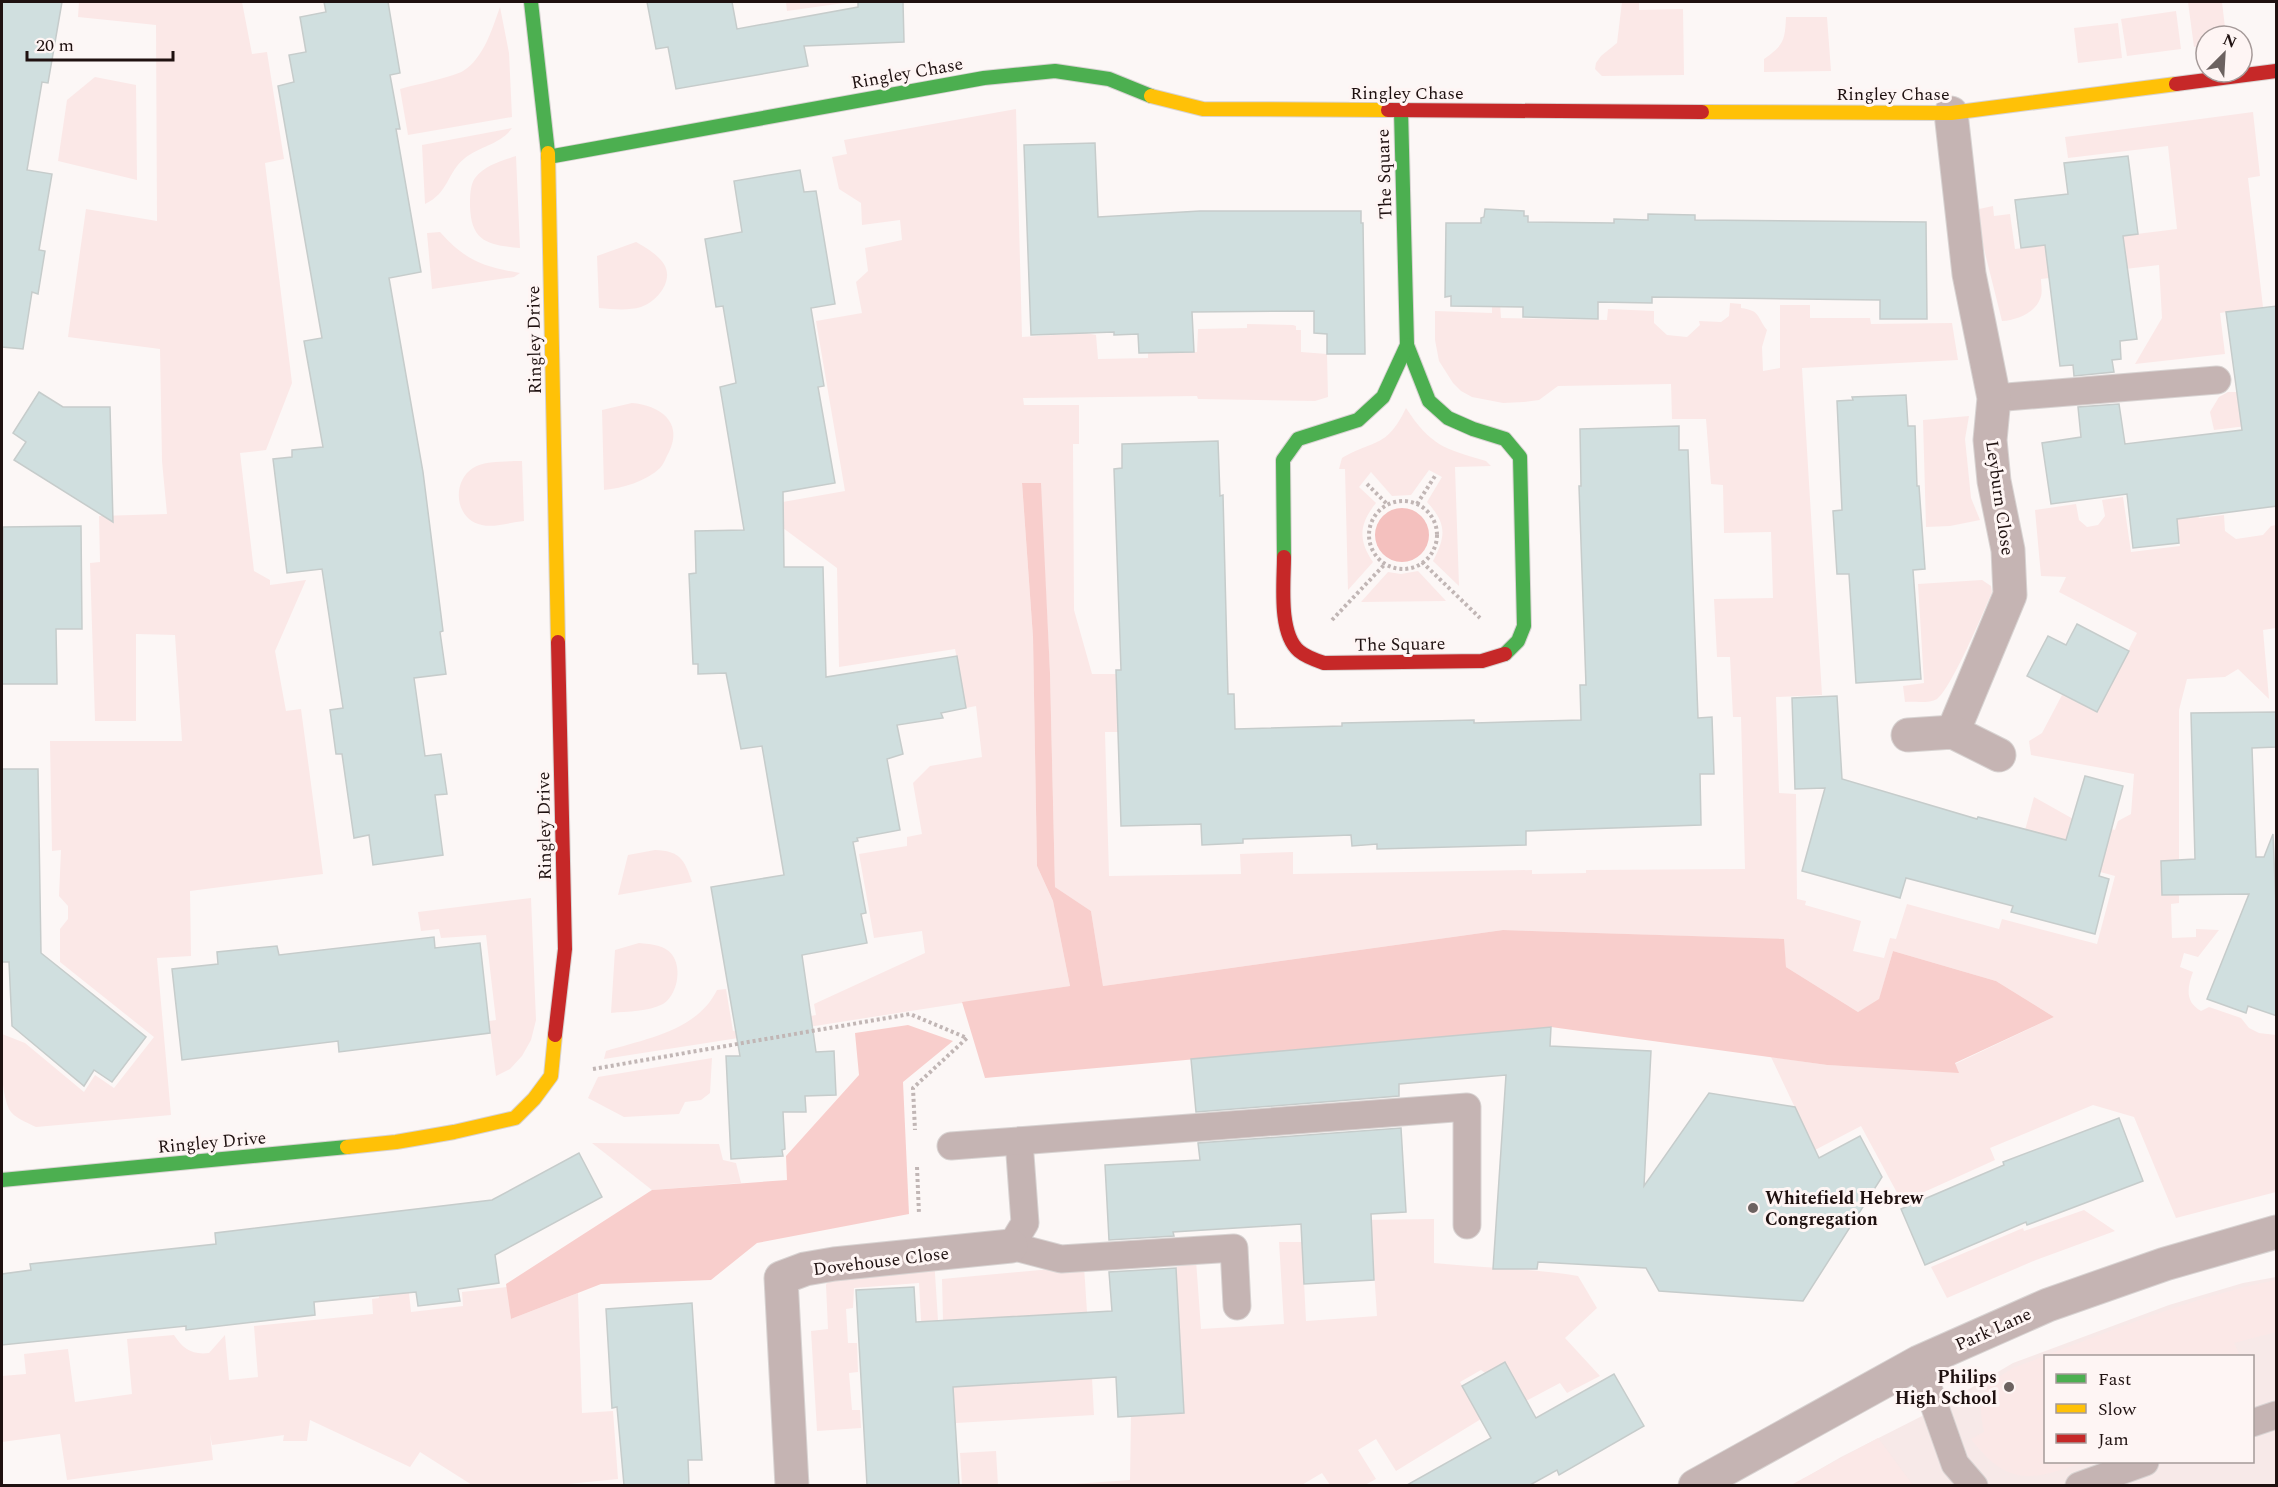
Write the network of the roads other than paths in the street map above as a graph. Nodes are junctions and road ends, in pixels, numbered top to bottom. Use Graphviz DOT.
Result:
graph roads {
  1 [pos="531,2"];
  2 [pos="2277,71"];
  3 [pos="1401,111"];
  4 [pos="1951,113"];
  5 [pos="548,157"];
  6 [pos="1407,345"];
  7 [pos="2217,380"];
  8 [pos="1994,398"];
  9 [pos="1953,732"];
  10 [pos="1908,735"];
  11 [pos="1999,755"];
  12 [pos="1019,1141"];
  13 [pos="951,1146"];
  14 [pos="2,1180"];
  15 [pos="1467,1226"];
  16 [pos="2277,1232"];
  17 [pos="1011,1246"];
  18 [pos="1237,1306"];
  19 [pos="1919,1362"];
  20 [pos="2277,1415"];
  21 [pos="2254,1423"];
  22 [pos="2140,1463"];
  23 [pos="792,1485"];
  24 [pos="1695,1485"];
  25 [pos="1974,1485"];
  26 [pos="2079,1485"];
  1 -- 5 [label="street, Ringley Drive"];
  2 -- 4 [label="street, Ringley Chase"];
  3 -- 4 [label="street, Ringley Chase"];
  3 -- 5 [label="street, Ringley Chase"];
  3 -- 6 [label="street, The Square"];
  4 -- 8 [label="street, Leyburn Close"];
  5 -- 14 [label="street, Ringley Drive"];
  6 -- 6 [label="street, The Square"];
  7 -- 8 [label="lane"];
  8 -- 9 [label="street, Leyburn Close"];
  9 -- 10 [label="street"];
  9 -- 11 [label="street"];
  12 -- 13 [label="lane"];
  12 -- 15 [label="lane"];
  12 -- 17 [label="lane"];
  16 -- 19 [label="street, Park Lane"];
  17 -- 18 [label="lane"];
  17 -- 23 [label="street, Dovehouse Close"];
  19 -- 24 [label="street, Park Lane"];
  19 -- 25 [label="lane"];
  20 -- 21 [label="lane"];
  22 -- 26 [label="lane"];
}
